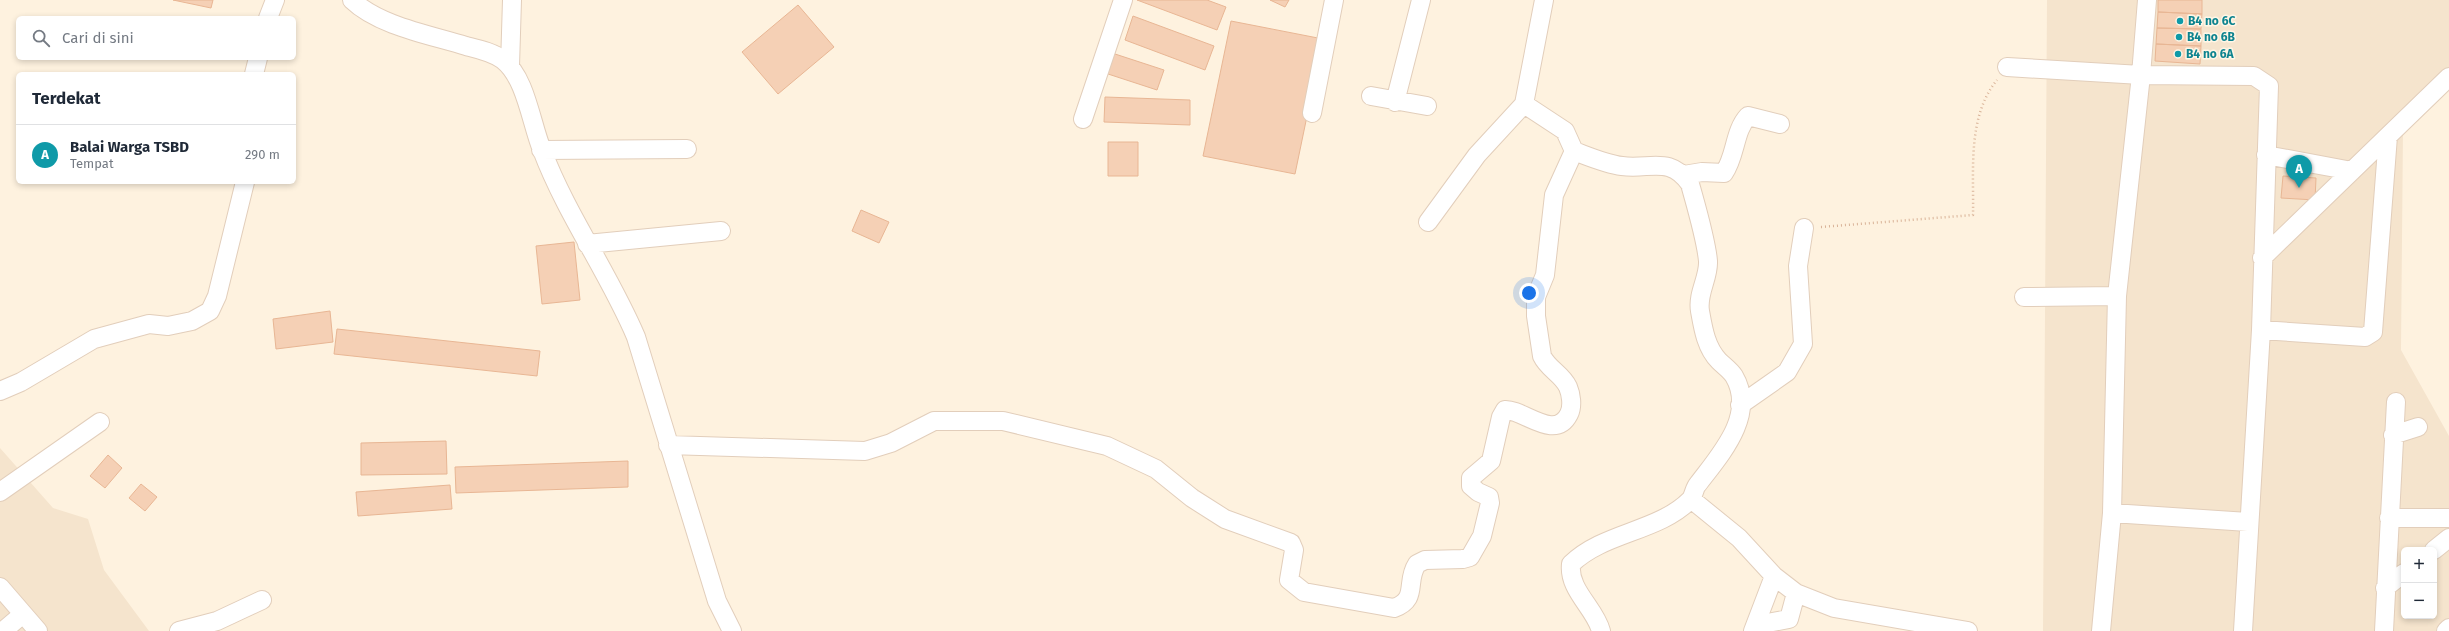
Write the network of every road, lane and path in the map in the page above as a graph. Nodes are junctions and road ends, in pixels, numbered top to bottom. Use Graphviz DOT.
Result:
graph roads {
  1 [pos="274,0"];
  2 [pos="352,0"];
  3 [pos="512,0"];
  4 [pos="1123,0"];
  5 [pos="1334,0"];
  6 [pos="1421,0"];
  7 [pos="1544,0"];
  8 [pos="2146,0"];
  9 [pos="269,16"];
  10 [pos="258,60"];
  11 [pos="510,66"];
  12 [pos="2007,67"];
  13 [pos="254,72"];
  14 [pos="2141,75"];
  15 [pos="2449,77"];
  16 [pos="1371,96"];
  17 [pos="1395,102"];
  18 [pos="1524,104"];
  19 [pos="1427,106"];
  20 [pos="1312,113"];
  21 [pos="1083,119"];
  22 [pos="1780,124"];
  23 [pos="2388,136"];
  24 [pos="687,149"];
  25 [pos="542,150"];
  26 [pos="1574,151"];
  27 [pos="2266,155"];
  28 [pos="2352,171"];
  29 [pos="1684,175"];
  30 [pos="245,184"];
  31 [pos="1428,222"];
  32 [pos="1804,228"];
  33 [pos="721,231"];
  34 [pos="587,244"];
  35 [pos="2262,258"];
  36 [pos="2116,296"];
  37 [pos="2024,297"];
  38 [pos="2261,330"];
  39 [pos="0,391"];
  40 [pos="2396,402"];
  41 [pos="1740,405"];
  42 [pos="100,422"];
  43 [pos="2418,427"];
  44 [pos="2393,435"];
  45 [pos="668,445"];
  46 [pos="0,492"];
  47 [pos="1691,499"];
  48 [pos="2112,513"];
  49 [pos="2389,518"];
  50 [pos="2449,518"];
  51 [pos="2248,522"];
  52 [pos="2449,538"];
  53 [pos="2437,548"];
  54 [pos="2401,575"];
  55 [pos="1774,576"];
  56 [pos="0,587"];
  57 [pos="2385,588"];
  58 [pos="1796,593"];
  59 [pos="262,600"];
  60 [pos="23,614"];
  61 [pos="1755,628"];
  62 [pos="2449,628"];
  63 [pos="3,631"];
  64 [pos="38,631"];
  65 [pos="179,631"];
  66 [pos="732,631"];
  67 [pos="1601,631"];
  68 [pos="1968,631"];
  69 [pos="2101,631"];
  70 [pos="2243,631"];
  71 [pos="2384,631"];
  72 [pos="2446,631"];
  1 -- 9 [label="street"];
  2 -- 11 [label="street"];
  3 -- 11 [label="street"];
  4 -- 21 [label="street"];
  5 -- 20 [label="street"];
  6 -- 17 [label="street"];
  7 -- 18 [label="street"];
  8 -- 14 [label="street"];
  10 -- 13 [label="street"];
  11 -- 25 [label="street"];
  12 -- 14 [label="street"];
  12 -- 32 [label="path"];
  14 -- 27 [label="street"];
  14 -- 36 [label="street"];
  15 -- 23 [label="street"];
  16 -- 17 [label="street"];
  17 -- 19 [label="street"];
  18 -- 26 [label="street"];
  18 -- 31 [label="street"];
  22 -- 29 [label="street"];
  23 -- 28 [label="street"];
  23 -- 38 [label="street"];
  24 -- 25 [label="street"];
  25 -- 34 [label="street"];
  26 -- 29 [label="street"];
  26 -- 45 [label="street"];
  27 -- 28 [label="street"];
  27 -- 35 [label="street"];
  28 -- 35 [label="street"];
  29 -- 41 [label="street"];
  30 -- 39 [label="street"];
  32 -- 41 [label="street"];
  33 -- 34 [label="street"];
  34 -- 45 [label="street"];
  35 -- 38 [label="street"];
  36 -- 37 [label="street"];
  36 -- 48 [label="street"];
  38 -- 51 [label="street"];
  40 -- 44 [label="street"];
  41 -- 47 [label="street"];
  42 -- 46 [label="street"];
  43 -- 44 [label="street"];
  44 -- 49 [label="street"];
  45 -- 66 [label="street"];
  47 -- 55 [label="street"];
  47 -- 67 [label="street"];
  48 -- 51 [label="street"];
  48 -- 69 [label="street"];
  49 -- 50 [label="street"];
  49 -- 57 [label="street"];
  51 -- 70 [label="street"];
  52 -- 53 [label="street"];
  54 -- 57 [label="street"];
  55 -- 58 [label="street"];
  55 -- 61 [label="street"];
  56 -- 60 [label="street"];
  57 -- 71 [label="street"];
  58 -- 61 [label="street"];
  58 -- 68 [label="street"];
  59 -- 65 [label="street"];
  60 -- 63 [label="street"];
  60 -- 64 [label="street"];
  62 -- 72 [label="street"];
}
